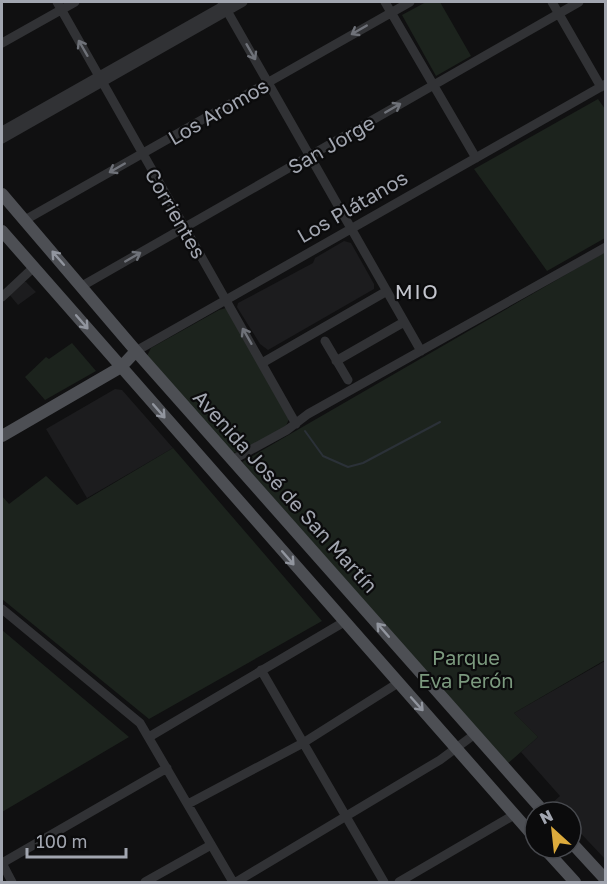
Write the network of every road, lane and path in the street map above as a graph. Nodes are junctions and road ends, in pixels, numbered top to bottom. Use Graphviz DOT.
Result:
graph roads {
  1 [pos="75,2"];
  2 [pos="243,2"];
  3 [pos="385,2"];
  4 [pos="410,2"];
  5 [pos="552,2"];
  6 [pos="579,2"];
  7 [pos="226,5"];
  8 [pos="59,6"];
  9 [pos="392,12"];
  10 [pos="559,13"];
  11 [pos="2,43"];
  12 [pos="100,79"];
  13 [pos="268,82"];
  14 [pos="434,85"];
  15 [pos="603,86"];
  16 [pos="2,131"];
  17 [pos="2,139"];
  18 [pos="143,153"];
  19 [pos="310,156"];
  20 [pos="476,158"];
  21 [pos="2,194"];
  22 [pos="25,220"];
  23 [pos="185,228"];
  24 [pos="351,229"];
  25 [pos="2,231"];
  26 [pos="606,247"];
  27 [pos="34,267"];
  28 [pos="82,286"];
  29 [pos="387,291"];
  30 [pos="2,297"];
  31 [pos="226,300"];
  32 [pos="404,322"];
  33 [pos="325,341"];
  34 [pos="136,351"];
  35 [pos="421,351"];
  36 [pos="336,360"];
  37 [pos="262,363"];
  38 [pos="121,367"];
  39 [pos="348,381"];
  40 [pos="296,424"];
  41 [pos="2,434"];
  42 [pos="234,459"];
  43 [pos="2,609"];
  44 [pos="344,622"];
  45 [pos="261,670"];
  46 [pos="399,683"];
  47 [pos="475,734"];
  48 [pos="149,737"];
  49 [pos="303,743"];
  50 [pos="457,748"];
  51 [pos="167,768"];
  52 [pos="533,800"];
  53 [pos="188,804"];
  54 [pos="514,815"];
  55 [pos="346,817"];
  56 [pos="523,825"];
  57 [pos="211,845"];
  58 [pos="583,855"];
  59 [pos="555,860"];
  60 [pos="2,863"];
  61 [pos="604,877"];
  62 [pos="12,882"];
  63 [pos="145,882"];
  64 [pos="234,882"];
  65 [pos="384,882"];
  66 [pos="399,882"];
  67 [pos="574,882"];
  1 -- 8 [label="street"];
  2 -- 7 [label="street"];
  3 -- 9 [label="street"];
  4 -- 9 [label="street, Los Aromos"];
  5 -- 10 [label="street"];
  6 -- 10 [label="street, San Jorge"];
  7 -- 12 [label="street"];
  7 -- 13 [label="street, one-way"];
  8 -- 11 [label="street"];
  12 -- 8 [label="street, Corrientes, one-way"];
  9 -- 13 [label="street, Los Aromos, one-way"];
  9 -- 14 [label="street"];
  10 -- 14 [label="street, San Jorge"];
  10 -- 15 [label="street"];
  12 -- 16 [label="street"];
  12 -- 17 [label="street"];
  12 -- 18 [label="street, Corrientes"];
  13 -- 18 [label="street, Los Aromos"];
  13 -- 19 [label="street"];
  19 -- 14 [label="street, San Jorge, one-way"];
  14 -- 20 [label="street"];
  15 -- 20 [label="street, Los Plátanos"];
  18 -- 22 [label="street, Los Aromos, one-way"];
  18 -- 23 [label="street, Corrientes"];
  19 -- 23 [label="street, San Jorge"];
  19 -- 24 [label="street"];
  20 -- 24 [label="street, Los Plátanos"];
  21 -- 22 [label="main road, Avenida José de San Martín"];
  28 -- 22 [label="main road, Avenida José de San Martín, one-way"];
  28 -- 23 [label="street, San Jorge, one-way"];
  23 -- 31 [label="street, Corrientes"];
  24 -- 29 [label="street"];
  24 -- 31 [label="street, Los Plátanos"];
  25 -- 27 [label="main road"];
  26 -- 35 [label="street"];
  27 -- 30 [label="street"];
  27 -- 38 [label="main road, one-way"];
  28 -- 34 [label="main road, Avenida José de San Martín"];
  29 -- 32 [label="street"];
  29 -- 37 [label="street"];
  31 -- 34 [label="street, Los Plátanos"];
  37 -- 31 [label="street, Corrientes, one-way"];
  32 -- 35 [label="street"];
  32 -- 36 [label="street"];
  33 -- 36 [label="street"];
  34 -- 38 [label="main road, Los Plátanos"];
  34 -- 42 [label="main road, Avenida José de San Martín"];
  35 -- 40 [label="street"];
  36 -- 39 [label="street"];
  37 -- 40 [label="street, Corrientes"];
  38 -- 41 [label="main road, Los Plátanos"];
  38 -- 44 [label="main road, one-way"];
  40 -- 42 [label="street"];
  47 -- 42 [label="main road, Avenida José de San Martín, one-way"];
  43 -- 48 [label="street"];
  44 -- 45 [label="street"];
  44 -- 46 [label="main road"];
  45 -- 48 [label="street"];
  45 -- 49 [label="street"];
  46 -- 49 [label="street"];
  46 -- 50 [label="main road, one-way"];
  47 -- 50 [label="street"];
  47 -- 52 [label="main road, Avenida José de San Martín"];
  48 -- 51 [label="street"];
  49 -- 53 [label="street"];
  49 -- 55 [label="street"];
  50 -- 54 [label="main road"];
  50 -- 55 [label="street"];
  51 -- 53 [label="street"];
  51 -- 60 [label="street"];
  53 -- 57 [label="street"];
  54 -- 56 [label="main road"];
  54 -- 66 [label="street"];
  55 -- 64 [label="street"];
  55 -- 65 [label="street"];
  57 -- 63 [label="street"];
  57 -- 64 [label="street"];
  58 -- 61 [label="main road"];
  59 -- 67 [label="main road"];
  60 -- 62 [label="street"];
}
